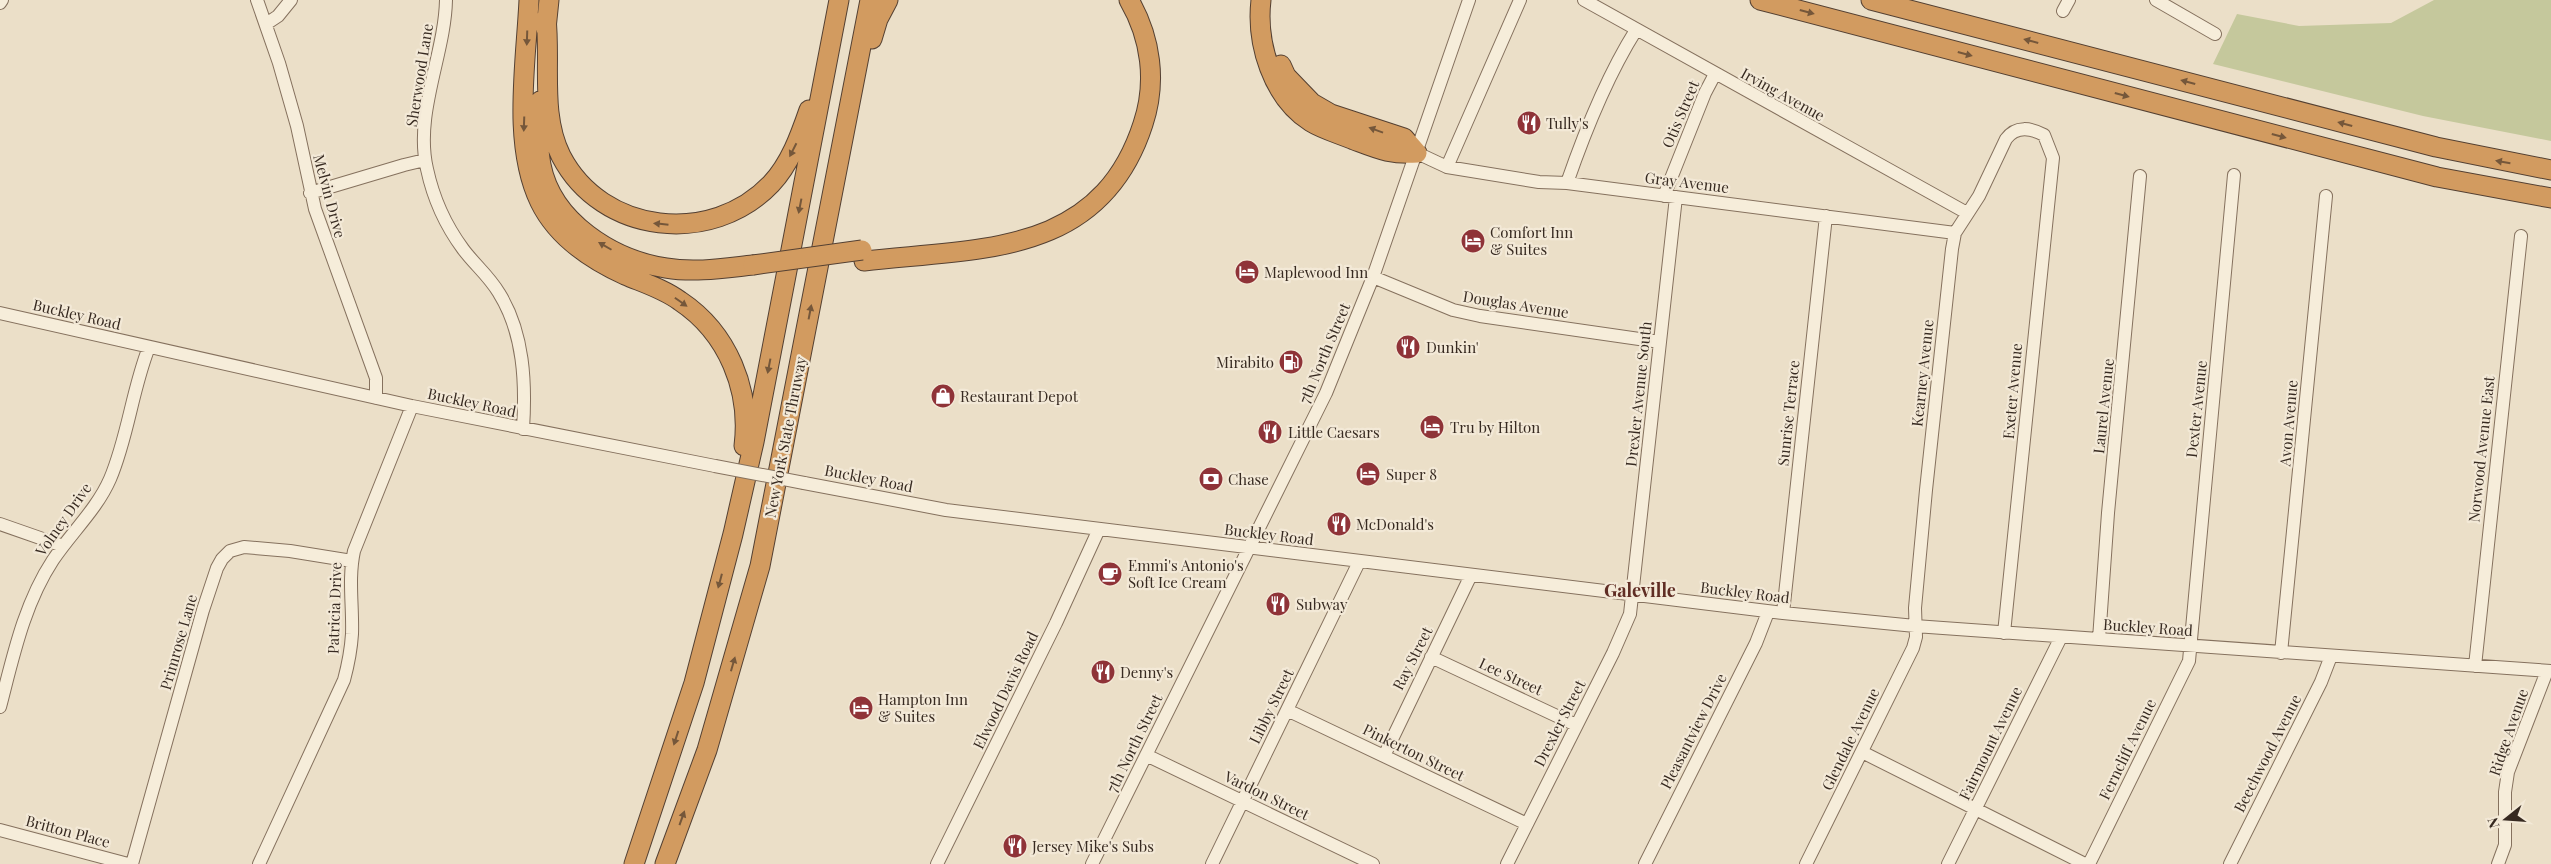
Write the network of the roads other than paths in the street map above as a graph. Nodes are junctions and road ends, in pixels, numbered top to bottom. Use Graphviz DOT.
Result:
graph roads {
  1 [pos="257,0"];
  2 [pos="291,0"];
  3 [pos="446,0"];
  4 [pos="529,0"];
  5 [pos="839,0"];
  6 [pos="870,0"];
  7 [pos="888,0"];
  8 [pos="1118,0"];
  9 [pos="1129,0"];
  10 [pos="1261,0"];
  11 [pos="1273,0"];
  12 [pos="1469,0"];
  13 [pos="1520,0"];
  14 [pos="1584,0"];
  15 [pos="1760,0"];
  16 [pos="1871,0"];
  17 [pos="2156,0"];
  18 [pos="548,9"];
  19 [pos="266,24"];
  20 [pos="1636,30"];
  21 [pos="2215,34"];
  22 [pos="832,38"];
  23 [pos="1715,74"];
  24 [pos="848,109"];
  25 [pos="2007,137"];
  26 [pos="1417,153"];
  27 [pos="426,160"];
  28 [pos="1447,168"];
  29 [pos="2551,170"];
  30 [pos="2140,176"];
  31 [pos="2234,176"];
  32 [pos="1567,183"];
  33 [pos="310,193"];
  34 [pos="1670,196"];
  35 [pos="2326,196"];
  36 [pos="2551,198"];
  37 [pos="1967,213"];
  38 [pos="1826,216"];
  39 [pos="1955,233"];
  40 [pos="2521,236"];
  41 [pos="863,256"];
  42 [pos="606,265"];
  43 [pos="754,270"];
  44 [pos="1373,277"];
  45 [pos="0,314"];
  46 [pos="1660,342"];
  47 [pos="148,347"];
  48 [pos="376,398"];
  49 [pos="412,406"];
  50 [pos="523,429"];
  51 [pos="0,524"];
  52 [pos="1100,529"];
  53 [pos="732,534"];
  54 [pos="63,546"];
  55 [pos="1250,547"];
  56 [pos="352,561"];
  57 [pos="1359,562"];
  58 [pos="1471,575"];
  59 [pos="1633,595"];
  60 [pos="1768,612"];
  61 [pos="1783,613"];
  62 [pos="1916,626"];
  63 [pos="2004,633"];
  64 [pos="2061,637"];
  65 [pos="2099,639"];
  66 [pos="2190,646"];
  67 [pos="2281,653"];
  68 [pos="2331,656"];
  69 [pos="1431,657"];
  70 [pos="2475,666"];
  71 [pos="5,671"];
  72 [pos="2549,671"];
  73 [pos="0,707"];
  74 [pos="1287,710"];
  75 [pos="1576,725"];
  76 [pos="1862,752"];
  77 [pos="1146,755"];
  78 [pos="1384,756"];
  79 [pos="1242,802"];
  80 [pos="1975,809"];
  81 [pos="1527,824"];
  82 [pos="0,830"];
  83 [pos="128,864"];
  84 [pos="132,864"];
  85 [pos="259,864"];
  86 [pos="634,864"];
  87 [pos="665,864"];
  88 [pos="937,864"];
  89 [pos="1092,864"];
  90 [pos="1212,864"];
  91 [pos="1373,864"];
  92 [pos="1507,864"];
  93 [pos="1645,864"];
  94 [pos="1806,864"];
  95 [pos="1948,864"];
  96 [pos="2085,864"];
  97 [pos="2089,864"];
  98 [pos="2230,864"];
  99 [pos="2498,864"];
  1 -- 19 [label="street, Melvin Drive"];
  2 -- 19 [label="street"];
  3 -- 27 [label="street, Sherwood Lane"];
  4 -- 42 [label="highway, one-way"];
  5 -- 22 [label="highway, New York State Thruway"];
  6 -- 24 [label="highway, New York State Thruway"];
  7 -- 24 [label="highway"];
  8 -- 41 [label="highway"];
  9 -- 41 [label="highway"];
  10 -- 26 [label="highway"];
  26 -- 11 [label="highway, one-way"];
  12 -- 26 [label="street, 7th North Street"];
  13 -- 28 [label="street"];
  14 -- 20 [label="street, Irving Avenue"];
  15 -- 36 [label="highway, one-way"];
  29 -- 16 [label="highway, one-way"];
  17 -- 21 [label="street"];
  22 -- 18 [label="highway, one-way"];
  43 -- 18 [label="highway, one-way"];
  19 -- 33 [label="street, Melvin Drive"];
  20 -- 23 [label="street, Irving Avenue"];
  20 -- 32 [label="street"];
  22 -- 53 [label="highway, New York State Thruway, one-way"];
  23 -- 34 [label="street, Otis Street"];
  23 -- 37 [label="street, Irving Avenue"];
  87 -- 24 [label="highway, New York State Thruway, one-way"];
  25 -- 37 [label="street, Kearney Avenue"];
  25 -- 63 [label="street, Exeter Avenue"];
  26 -- 28 [label="street, Gray Avenue"];
  26 -- 44 [label="street, 7th North Street"];
  27 -- 33 [label="street"];
  27 -- 50 [label="street, Sherwood Lane"];
  28 -- 32 [label="street, Gray Avenue"];
  30 -- 65 [label="street, Laurel Avenue"];
  31 -- 66 [label="street, Dexter Avenue"];
  32 -- 34 [label="street, Gray Avenue"];
  33 -- 48 [label="street, Melvin Drive"];
  34 -- 38 [label="street, Gray Avenue"];
  34 -- 46 [label="street, Drexler Avenue South"];
  35 -- 67 [label="street, Avon Avenue"];
  37 -- 39 [label="street, Kearney Avenue"];
  38 -- 39 [label="street, Gray Avenue"];
  38 -- 61 [label="street, Sunrise Terrace"];
  39 -- 62 [label="street, Kearney Avenue"];
  40 -- 70 [label="street, Norwood Avenue East"];
  41 -- 43 [label="highway, bridge"];
  42 -- 43 [label="highway"];
  42 -- 53 [label="highway, one-way"];
  44 -- 46 [label="street, Douglas Avenue"];
  44 -- 55 [label="street, 7th North Street"];
  45 -- 47 [label="street, Buckley Road"];
  46 -- 59 [label="street, Drexler Avenue South"];
  47 -- 48 [label="street, Buckley Road"];
  47 -- 54 [label="street, Volney Drive"];
  48 -- 49 [label="street, Buckley Road"];
  49 -- 50 [label="street, Buckley Road"];
  49 -- 56 [label="street, Patricia Drive"];
  50 -- 52 [label="street, Buckley Road, bridge"];
  51 -- 54 [label="street"];
  52 -- 55 [label="street, Buckley Road"];
  52 -- 88 [label="street, Elwood Davis Road"];
  53 -- 86 [label="highway, New York State Thruway, one-way"];
  54 -- 71 [label="street, Volney Drive"];
  55 -- 57 [label="street, Buckley Road"];
  55 -- 77 [label="street, 7th North Street"];
  56 -- 84 [label="street, Primrose Lane"];
  56 -- 85 [label="street, Patricia Drive"];
  57 -- 58 [label="street, Buckley Road"];
  57 -- 74 [label="street, Libby Street"];
  58 -- 59 [label="street, Buckley Road"];
  58 -- 69 [label="street, Ray Street"];
  59 -- 60 [label="street, Buckley Road"];
  59 -- 75 [label="street, Drexler Street"];
  60 -- 61 [label="street, Buckley Road"];
  60 -- 93 [label="street, Pleasantview Drive"];
  61 -- 62 [label="street, Buckley Road"];
  62 -- 63 [label="street, Buckley Road"];
  62 -- 76 [label="street, Glendale Avenue"];
  63 -- 64 [label="street, Buckley Road"];
  64 -- 65 [label="street, Buckley Road"];
  64 -- 80 [label="street, Fairmount Avenue"];
  65 -- 66 [label="street, Buckley Road"];
  66 -- 67 [label="street, Buckley Road"];
  66 -- 97 [label="street, Ferncliff Avenue"];
  67 -- 68 [label="street, Buckley Road"];
  68 -- 70 [label="street, Buckley Road"];
  68 -- 98 [label="street, Beechwood Avenue"];
  69 -- 75 [label="street, Lee Street"];
  69 -- 78 [label="street, Ray Street"];
  70 -- 72 [label="street, Buckley Road"];
  71 -- 73 [label="street, Volney Drive"];
  72 -- 99 [label="street, Ridge Avenue"];
  74 -- 78 [label="street, Pinkerton Street"];
  74 -- 79 [label="street, Libby Street"];
  75 -- 81 [label="street, Drexler Street"];
  76 -- 80 [label="street"];
  76 -- 94 [label="street, Glendale Avenue"];
  77 -- 79 [label="street, Vardon Street"];
  77 -- 89 [label="street, 7th North Street"];
  78 -- 81 [label="street, Pinkerton Street"];
  79 -- 90 [label="street, Libby Street"];
  79 -- 91 [label="street, Vardon Street"];
  80 -- 95 [label="street, Fairmount Avenue"];
  80 -- 96 [label="street"];
  81 -- 92 [label="street, Drexler Street"];
  82 -- 83 [label="street, Britton Place"];
}
